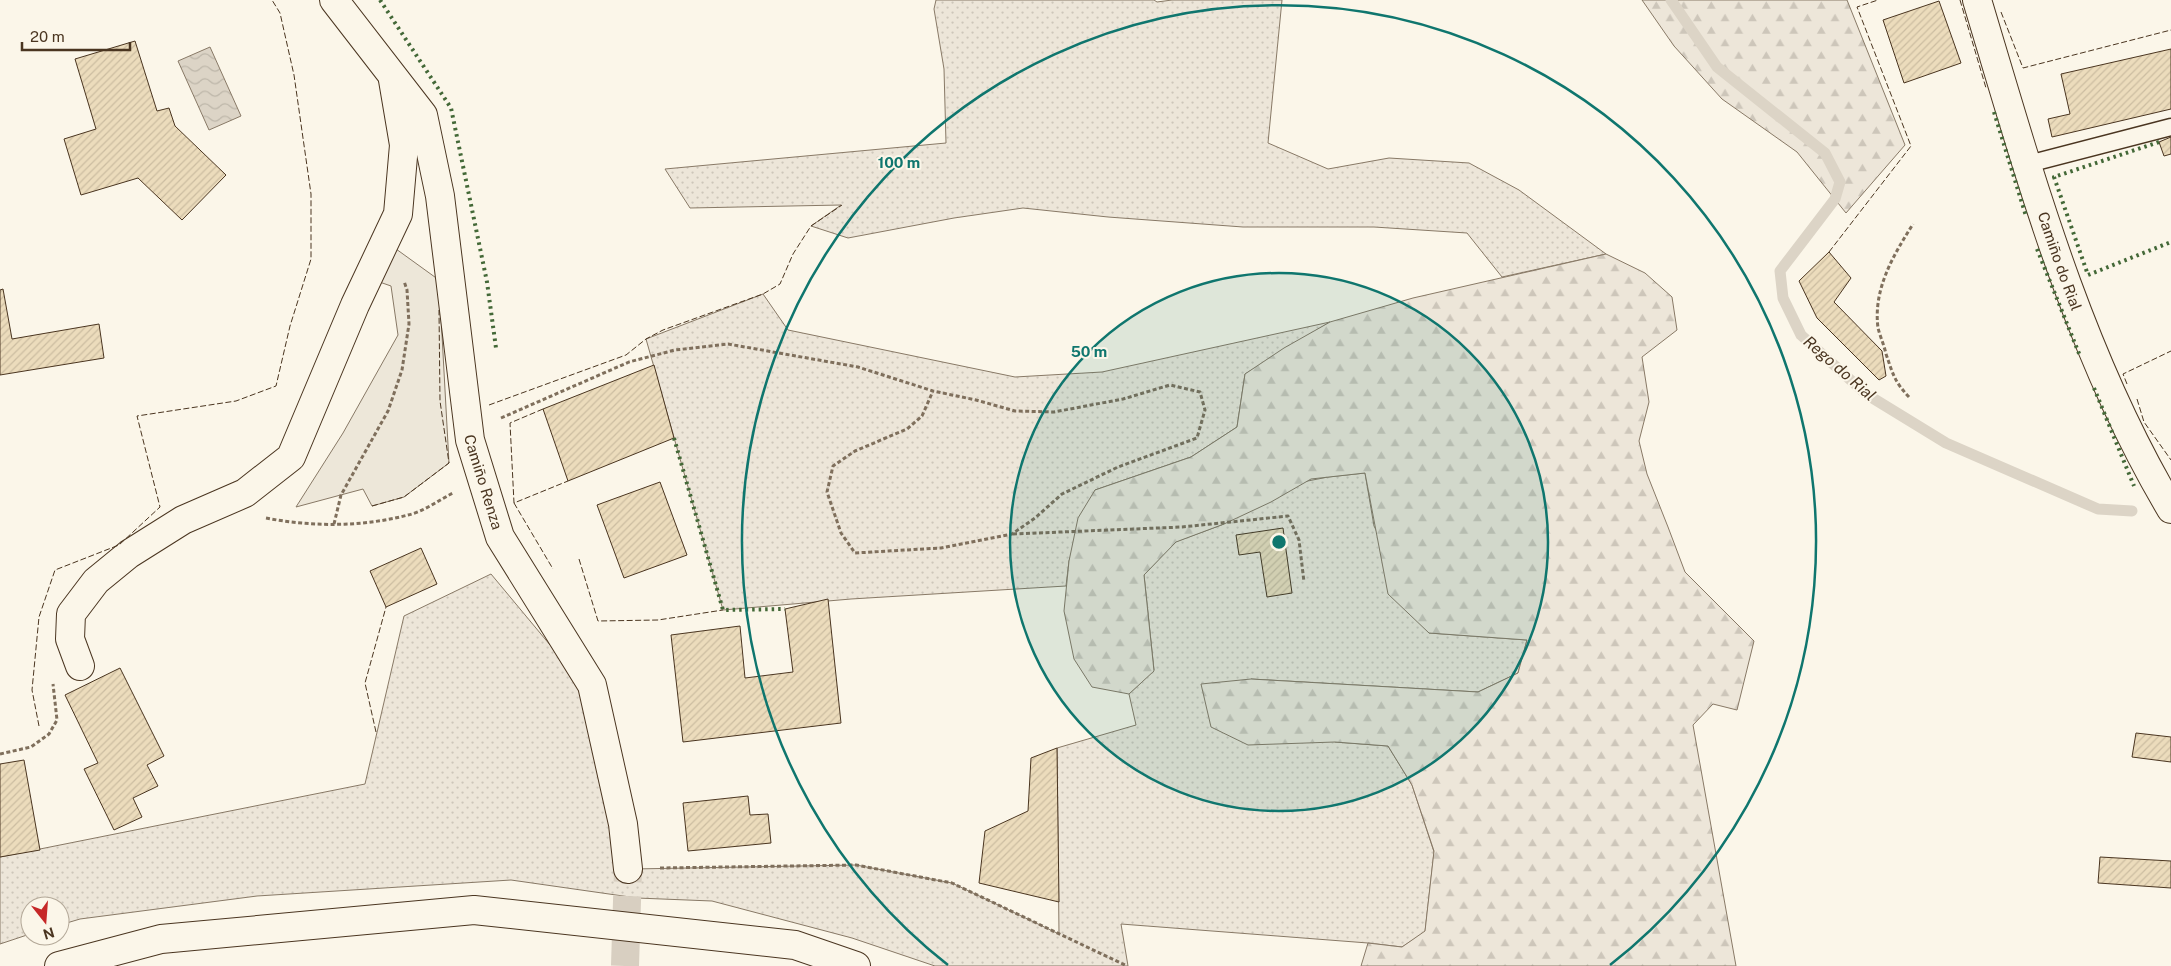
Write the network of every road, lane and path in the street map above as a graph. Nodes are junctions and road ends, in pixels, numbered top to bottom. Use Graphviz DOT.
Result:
graph roads {
  1 [pos="334,0"];
  2 [pos="1977,0"];
  3 [pos="393,76"];
  4 [pos="2171,127"];
  5 [pos="2028,164"];
  6 [pos="1913,224"];
  7 [pos="378,256"];
  8 [pos="933,391"];
  9 [pos="1909,398"];
  10 [pos="470,440"];
  11 [pos="481,475"];
  12 [pos="245,493"];
  13 [pos="2171,509"];
  14 [pos="334,524"];
  15 [pos="1012,534"];
  16 [pos="1304,582"];
  17 [pos="70,640"];
  18 [pos="80,666"];
  19 [pos="0,754"];
  20 [pos="628,869"];
  21 [pos="59,966"];
  22 [pos="856,966"];
  23 [pos="1126,966"];
  1 -- 3 [label="street, Camiño Renza"];
  2 -- 5 [label="street, Camiño do Rial"];
  3 -- 7 [label="street, Camiño Renza"];
  3 -- 10 [label="street, Camiño Renza"];
  4 -- 5 [label="lane"];
  5 -- 13 [label="street, Camiño do Rial"];
  6 -- 9 [label="path"];
  7 -- 12 [label="street, Camiño Renza"];
  7 -- 14 [label="path"];
  8 -- 10 [label="path"];
  8 -- 15 [label="path"];
  8 -- 15 [label="path"];
  10 -- 11 [label="street, Camiño Renza"];
  11 -- 14 [label="path"];
  11 -- 20 [label="street, Camiño Renza"];
  12 -- 14 [label="path"];
  12 -- 17 [label="street, Camiño Renza"];
  15 -- 16 [label="path"];
  17 -- 18 [label="street, Camiño Renza"];
  17 -- 19 [label="path"];
  20 -- 23 [label="path"];
  21 -- 22 [label="street"];
}
